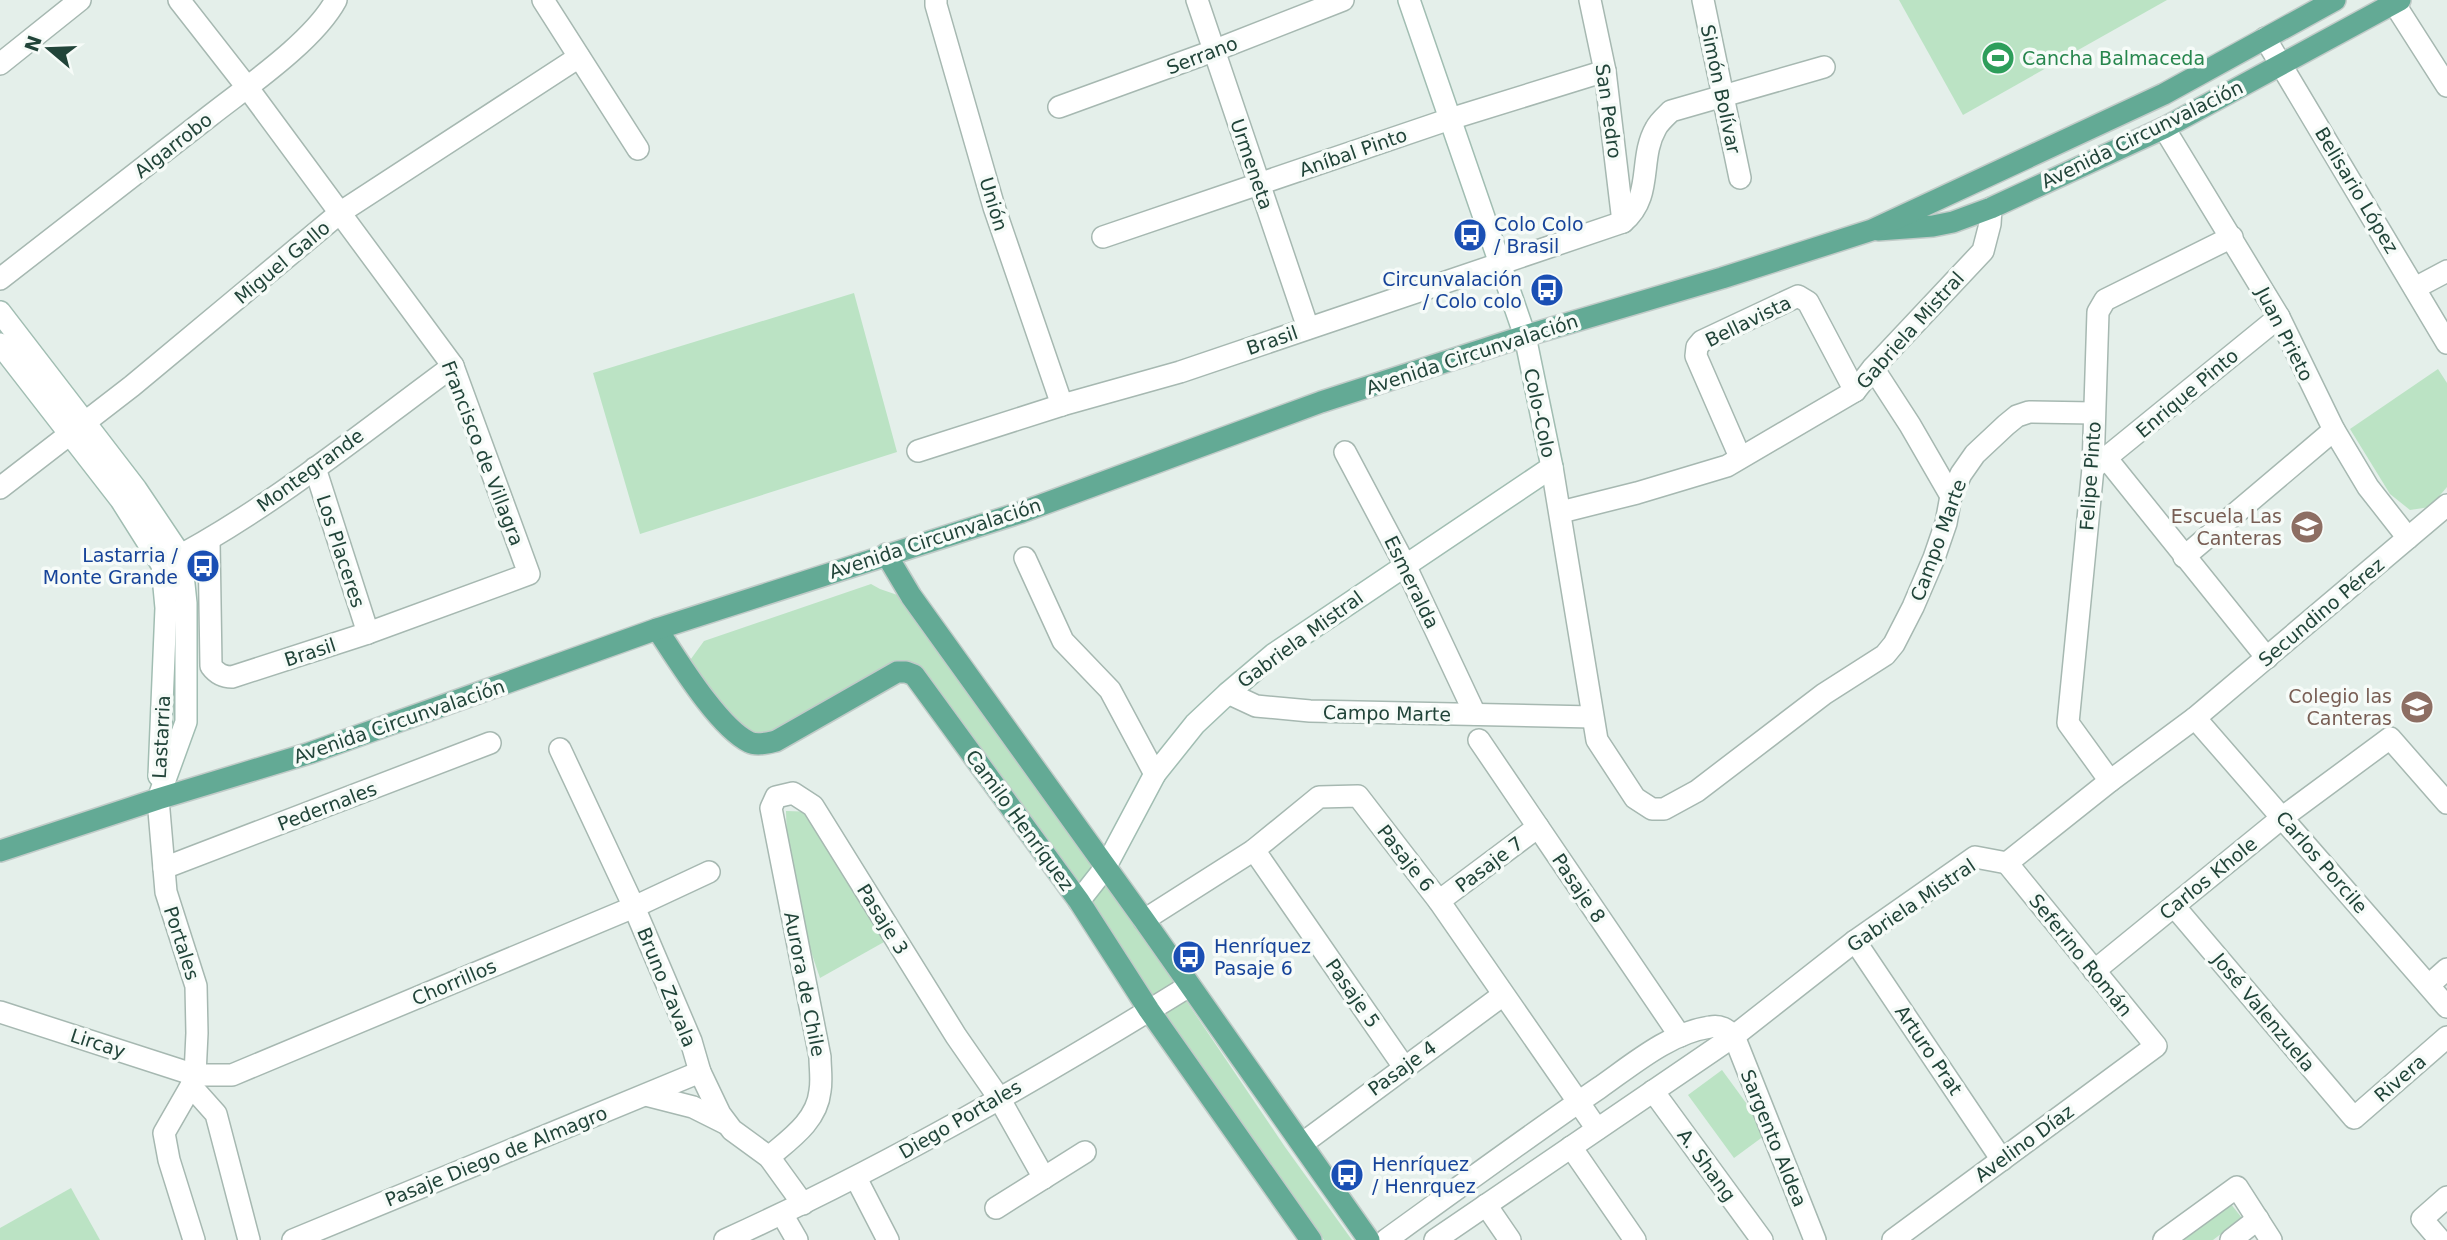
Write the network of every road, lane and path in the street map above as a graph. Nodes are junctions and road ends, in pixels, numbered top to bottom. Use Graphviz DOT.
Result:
graph roads {
  1 [pos="80,0"];
  2 [pos="179,0"];
  3 [pos="335,0"];
  4 [pos="542,0"];
  5 [pos="936,0"];
  6 [pos="1197,0"];
  7 [pos="1343,0"];
  8 [pos="1409,0"];
  9 [pos="1590,0"];
  10 [pos="1703,0"];
  11 [pos="2335,0"];
  12 [pos="2397,1"];
  13 [pos="2265,38"];
  14 [pos="1213,51"];
  15 [pos="579,57"];
  16 [pos="0,64"];
  17 [pos="2281,65"];
  18 [pos="1824,67"];
  19 [pos="1605,71"];
  20 [pos="2447,86"];
  21 [pos="247,87"];
  22 [pos="1723,98"];
  23 [pos="1059,107"];
  24 [pos="1450,119"];
  25 [pos="2164,128"];
  26 [pos="638,149"];
  27 [pos="1740,178"];
  28 [pos="1259,185"];
  29 [pos="1991,208"];
  30 [pos="341,212"];
  31 [pos="1623,222"];
  32 [pos="1872,230"];
  33 [pos="1103,237"];
  34 [pos="2232,237"];
  35 [pos="1499,262"];
  36 [pos="2447,271"];
  37 [pos="0,279"];
  38 [pos="2415,288"];
  39 [pos="0,312"];
  40 [pos="2279,317"];
  41 [pos="1308,328"];
  42 [pos="1525,336"];
  43 [pos="2447,343"];
  44 [pos="0,344"];
  45 [pos="453,366"];
  46 [pos="1873,368"];
  47 [pos="1855,391"];
  48 [pos="1062,405"];
  49 [pos="2094,413"];
  50 [pos="77,428"];
  51 [pos="2334,430"];
  52 [pos="918,451"];
  53 [pos="1345,452"];
  54 [pos="1740,457"];
  55 [pos="2100,463"];
  56 [pos="1552,467"];
  57 [pos="315,468"];
  58 [pos="0,488"];
  59 [pos="1951,496"];
  60 [pos="2447,505"];
  61 [pos="1561,512"];
  62 [pos="2408,538"];
  63 [pos="209,541"];
  64 [pos="886,554"];
  65 [pos="2184,557"];
  66 [pos="1025,558"];
  67 [pos="172,561"];
  68 [pos="1405,565"];
  69 [pos="529,574"];
  70 [pos="657,629"];
  71 [pos="368,633"];
  72 [pos="2267,658"];
  73 [pos="1228,693"];
  74 [pos="1475,714"];
  75 [pos="1592,717"];
  76 [pos="2195,718"];
  77 [pos="1479,740"];
  78 [pos="490,743"];
  79 [pos="560,749"];
  80 [pos="1155,774"];
  81 [pos="2110,781"];
  82 [pos="158,799"];
  83 [pos="2447,803"];
  84 [pos="1664,809"];
  85 [pos="2283,817"];
  86 [pos="1538,827"];
  87 [pos="775,834"];
  88 [pos="1254,850"];
  89 [pos="0,851"];
  90 [pos="2007,863"];
  91 [pos="163,868"];
  92 [pos="1105,868"];
  93 [pos="709,872"];
  94 [pos="1079,901"];
  95 [pos="1439,901"];
  96 [pos="2174,906"];
  97 [pos="634,907"];
  98 [pos="1144,920"];
  99 [pos="1855,941"];
  100 [pos="2447,970"];
  101 [pos="2094,971"];
  102 [pos="1189,985"];
  103 [pos="2428,985"];
  104 [pos="1503,995"];
  105 [pos="2447,1007"];
  106 [pos="1149,1010"];
  107 [pos="0,1012"];
  108 [pos="1734,1036"];
  109 [pos="1680,1037"];
  110 [pos="2447,1037"];
  111 [pos="2156,1046"];
  112 [pos="1404,1067"];
  113 [pos="700,1072"];
  114 [pos="193,1081"];
  115 [pos="1653,1091"];
  116 [pos="646,1095"];
  117 [pos="999,1098"];
  118 [pos="1578,1102"];
  119 [pos="2354,1118"];
  120 [pos="725,1123"];
  121 [pos="1597,1129"];
  122 [pos="1303,1143"];
  123 [pos="1571,1147"];
  124 [pos="1085,1152"];
  125 [pos="769,1157"];
  126 [pos="2002,1160"];
  127 [pos="856,1178"];
  128 [pos="1044,1178"];
  129 [pos="2447,1197"];
  130 [pos="803,1204"];
  131 [pos="1486,1205"];
  132 [pos="996,1208"];
  133 [pos="782,1214"];
  134 [pos="2258,1219"];
  135 [pos="194,1240"];
  136 [pos="249,1240"];
  137 [pos="293,1240"];
  138 [pos="725,1240"];
  139 [pos="797,1240"];
  140 [pos="888,1240"];
  141 [pos="1311,1240"];
  142 [pos="1369,1240"];
  143 [pos="1386,1240"];
  144 [pos="1434,1240"];
  145 [pos="1510,1240"];
  146 [pos="1635,1240"];
  147 [pos="1762,1240"];
  148 [pos="1815,1240"];
  149 [pos="1893,1240"];
  150 [pos="2164,1240"];
  151 [pos="2231,1240"];
  152 [pos="2271,1240"];
  153 [pos="2440,1240"];
  1 -- 16 [label="street"];
  2 -- 21 [label="street, Francisco de Villagra"];
  3 -- 21 [label="street, Algarrobo"];
  4 -- 15 [label="street"];
  5 -- 48 [label="street, Unión"];
  6 -- 14 [label="street, Urmeneta"];
  7 -- 14 [label="street, Serrano"];
  8 -- 24 [label="street, Colo-Colo"];
  9 -- 19 [label="street, San Pedro"];
  10 -- 22 [label="street, Simón Bolívar"];
  11 -- 13 [label="main road, Avenida Circunvalación"];
  12 -- 17 [label="main road, Avenida Circunvalación"];
  12 -- 20 [label="street"];
  13 -- 17 [label="street, Belisario López"];
  13 -- 32 [label="main road, Avenida Circunvalación"];
  14 -- 23 [label="street, Serrano"];
  14 -- 28 [label="street, Urmeneta"];
  15 -- 26 [label="street"];
  15 -- 30 [label="street, Miguel Gallo"];
  17 -- 25 [label="main road, Avenida Circunvalación"];
  17 -- 38 [label="street, Belisario López"];
  18 -- 22 [label="street"];
  19 -- 24 [label="street, Aníbal Pinto"];
  19 -- 31 [label="street, San Pedro"];
  21 -- 30 [label="street, Francisco de Villagra"];
  21 -- 37 [label="street, Algarrobo"];
  22 -- 27 [label="street, Simón Bolívar"];
  22 -- 31 [label="street"];
  24 -- 28 [label="street, Aníbal Pinto"];
  24 -- 35 [label="street, Colo-Colo"];
  25 -- 29 [label="main road, Avenida Circunvalación"];
  25 -- 34 [label="street, Juan Prieto"];
  28 -- 33 [label="street, Aníbal Pinto"];
  28 -- 41 [label="street, Urmeneta"];
  29 -- 32 [label="main road, Avenida Circunvalación"];
  29 -- 46 [label="street, Gabriela Mistral"];
  30 -- 45 [label="street, Francisco de Villagra"];
  30 -- 50 [label="street, Miguel Gallo"];
  31 -- 35 [label="street, Brasil"];
  32 -- 42 [label="main road, Avenida Circunvalación"];
  34 -- 40 [label="street, Juan Prieto"];
  34 -- 49 [label="street, Felipe Pinto"];
  35 -- 41 [label="street, Brasil"];
  35 -- 42 [label="street, Colo-Colo"];
  36 -- 38 [label="street"];
  38 -- 43 [label="street, Belisario López"];
  39 -- 50 [label="street, Lastarria"];
  40 -- 51 [label="street, Juan Prieto"];
  40 -- 55 [label="street, Enrique Pinto"];
  41 -- 48 [label="street, Brasil"];
  42 -- 56 [label="street, Colo-Colo"];
  42 -- 64 [label="main road, Avenida Circunvalación"];
  44 -- 50 [label="street, Lastarria"];
  45 -- 57 [label="street, Montegrande"];
  45 -- 69 [label="street, Francisco de Villagra"];
  46 -- 47 [label="street, Gabriela Mistral"];
  46 -- 59 [label="street"];
  47 -- 54 [label="street, Gabriela Mistral"];
  47 -- 54 [label="street, Bellavista"];
  48 -- 52 [label="street, Brasil"];
  49 -- 55 [label="street, Felipe Pinto"];
  49 -- 59 [label="street, Campo Marte"];
  50 -- 58 [label="street, Miguel Gallo"];
  50 -- 67 [label="street, Lastarria"];
  51 -- 62 [label="street, Juan Prieto"];
  51 -- 65 [label="street"];
  53 -- 68 [label="street, Esmeralda"];
  54 -- 61 [label="street, Gabriela Mistral"];
  55 -- 65 [label="street"];
  55 -- 81 [label="street, Felipe Pinto"];
  56 -- 61 [label="street, Colo-Colo"];
  56 -- 68 [label="street, Gabriela Mistral"];
  57 -- 63 [label="street, Montegrande"];
  57 -- 71 [label="street, Los Placeres"];
  59 -- 84 [label="street, Campo Marte"];
  60 -- 62 [label="street, Secundino Pérez"];
  61 -- 75 [label="street, Colo-Colo"];
  62 -- 72 [label="street, Secundino Pérez"];
  63 -- 67 [label="street, Montegrande"];
  63 -- 71 [label="street, Brasil"];
  64 -- 70 [label="main road, Avenida Circunvalación"];
  64 -- 92 [label="main road"];
  65 -- 72 [label="street"];
  66 -- 80 [label="street"];
  67 -- 82 [label="street, Lastarria"];
  68 -- 73 [label="street, Gabriela Mistral"];
  68 -- 74 [label="street, Esmeralda"];
  69 -- 71 [label="street, Brasil"];
  70 -- 82 [label="main road, Avenida Circunvalación"];
  70 -- 94 [label="main road, Camilo Henríquez"];
  72 -- 76 [label="street, Secundino Pérez"];
  73 -- 74 [label="street, Campo Marte"];
  73 -- 80 [label="street, Gabriela Mistral"];
  74 -- 75 [label="street, Campo Marte"];
  75 -- 84 [label="street, Colo-Colo"];
  76 -- 81 [label="street"];
  76 -- 85 [label="street, Carlos Porcile"];
  77 -- 86 [label="street, Pasaje 8"];
  78 -- 91 [label="street, Pedernales"];
  79 -- 97 [label="street, Bruno Zavala"];
  80 -- 92 [label="street, Gabriela Mistral"];
  81 -- 90 [label="street"];
  82 -- 89 [label="main road, Avenida Circunvalación"];
  82 -- 91 [label="street, Portales"];
  83 -- 85 [label="street, Carlos Khole"];
  85 -- 96 [label="street, Carlos Khole"];
  85 -- 103 [label="street, Carlos Porcile"];
  86 -- 95 [label="street, Pasaje 7"];
  86 -- 109 [label="street, Pasaje 8"];
  87 -- 117 [label="street, Pasaje 3"];
  87 -- 125 [label="street, Aurora de Chile"];
  88 -- 95 [label="street, Pasaje 6"];
  88 -- 98 [label="street, Pasaje 6"];
  88 -- 112 [label="street, Pasaje 5"];
  90 -- 99 [label="street, Gabriela Mistral"];
  90 -- 101 [label="street, Seferino Román"];
  91 -- 114 [label="street, Portales"];
  92 -- 94 [label="street, Gabriela Mistral"];
  92 -- 98 [label="main road"];
  93 -- 97 [label="street, Chorrillos"];
  94 -- 106 [label="main road, Camilo Henríquez"];
  95 -- 104 [label="street, Pasaje 6"];
  96 -- 101 [label="street, Carlos Khole"];
  96 -- 119 [label="street, José Valenzuela"];
  97 -- 113 [label="street, Bruno Zavala"];
  97 -- 114 [label="street, Chorrillos"];
  98 -- 102 [label="main road"];
  99 -- 108 [label="street, Gabriela Mistral"];
  99 -- 126 [label="street, Arturo Prat"];
  100 -- 103 [label="street"];
  101 -- 111 [label="street, Seferino Román"];
  102 -- 106 [label="street, Diego Portales"];
  102 -- 122 [label="main road"];
  103 -- 105 [label="street, Carlos Porcile"];
  104 -- 112 [label="street, Pasaje 4"];
  104 -- 118 [label="street, Pasaje 6"];
  106 -- 117 [label="street, Diego Portales"];
  106 -- 141 [label="main road, Camilo Henríquez"];
  107 -- 114 [label="street, Lircay"];
  108 -- 109 [label="street"];
  108 -- 115 [label="street, Gabriela Mistral"];
  108 -- 148 [label="street, Sargento Aldea"];
  109 -- 118 [label="street"];
  110 -- 119 [label="street, Rivera"];
  111 -- 126 [label="street, Avelino Díaz"];
  112 -- 122 [label="street, Pasaje 4"];
  113 -- 116 [label="street, Pasaje Diego de Almagro"];
  113 -- 120 [label="street, Bruno Zavala"];
  114 -- 135 [label="street, Portales"];
  114 -- 136 [label="street"];
  115 -- 121 [label="street, Gabriela Mistral"];
  115 -- 147 [label="street, A. Shang"];
  116 -- 120 [label="street"];
  116 -- 137 [label="street, Pasaje Diego de Almagro"];
  117 -- 127 [label="street, Diego Portales"];
  117 -- 128 [label="street"];
  118 -- 121 [label="street, Pasaje 6"];
  118 -- 143 [label="street"];
  120 -- 125 [label="street, Bruno Zavala"];
  121 -- 123 [label="street, Gabriela Mistral"];
  122 -- 142 [label="main road"];
  123 -- 131 [label="street, Gabriela Mistral"];
  123 -- 146 [label="street"];
  124 -- 128 [label="street"];
  125 -- 130 [label="street, Bruno Zavala"];
  126 -- 149 [label="street, Avelino Díaz"];
  127 -- 130 [label="street, Diego Portales"];
  127 -- 140 [label="street"];
  128 -- 132 [label="street"];
  129 -- 153 [label="street"];
  130 -- 133 [label="street, Diego Portales"];
  131 -- 144 [label="street, Gabriela Mistral"];
  131 -- 145 [label="street"];
  133 -- 138 [label="street, Diego Portales"];
  133 -- 139 [label="street"];
  134 -- 150 [label="street"];
  134 -- 151 [label="street"];
  134 -- 152 [label="street"];
}
